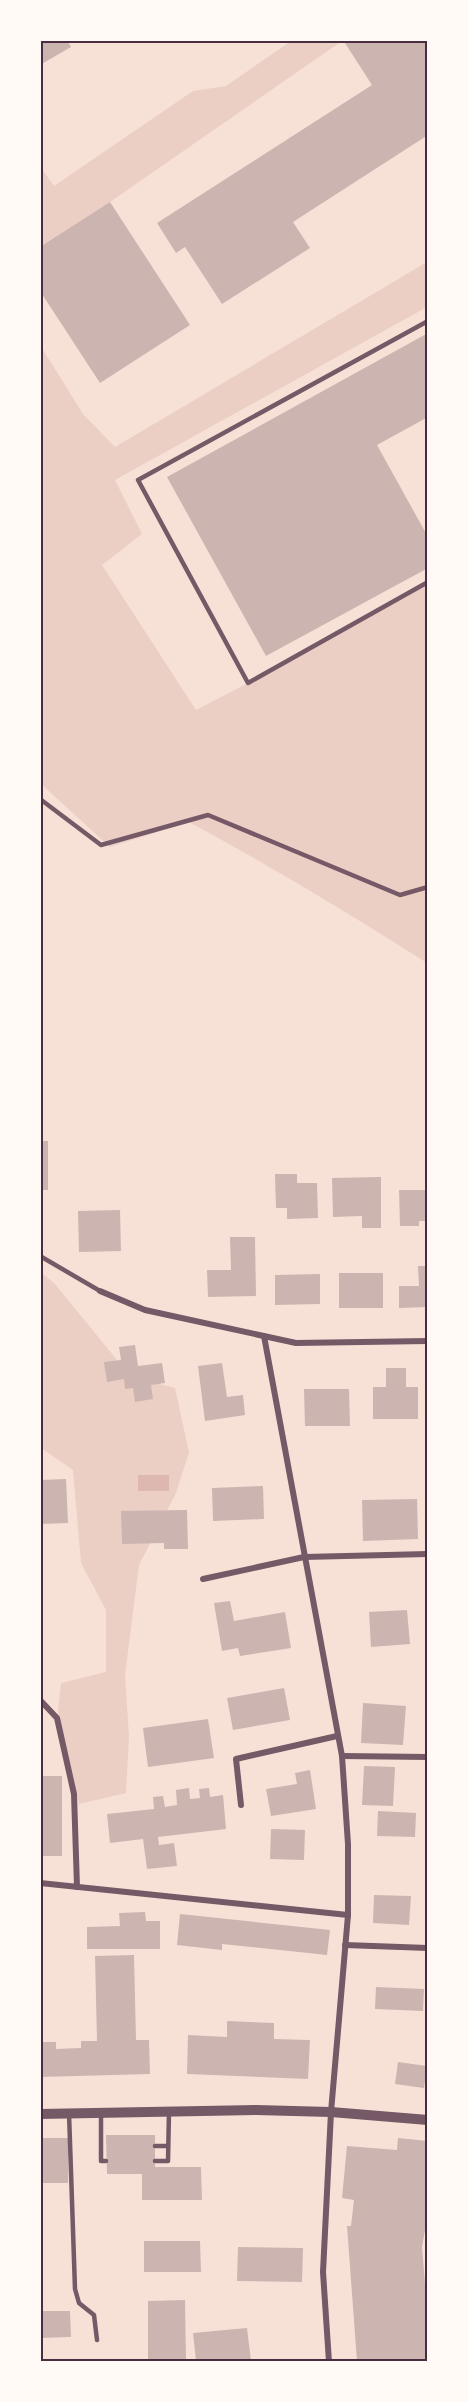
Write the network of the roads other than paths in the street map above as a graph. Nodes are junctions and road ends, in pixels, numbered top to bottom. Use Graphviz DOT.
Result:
graph roads {
  1 [pos="428,321"];
  2 [pos="428,582"];
  3 [pos="40,799"];
  4 [pos="428,887"];
  5 [pos="40,1256"];
  6 [pos="100,1291"];
  7 [pos="264,1336"];
  8 [pos="428,1341"];
  9 [pos="428,1554"];
  10 [pos="304,1557"];
  11 [pos="203,1579"];
  12 [pos="40,1700"];
  13 [pos="337,1736"];
  14 [pos="342,1756"];
  15 [pos="428,1757"];
  16 [pos="241,1805"];
  17 [pos="40,1883"];
  18 [pos="77,1887"];
  19 [pos="348,1915"];
  20 [pos="345,1945"];
  21 [pos="428,1948"];
  22 [pos="169,2111"];
  23 [pos="101,2112"];
  24 [pos="331,2112"];
  25 [pos="69,2113"];
  26 [pos="40,2114"];
  27 [pos="428,2120"];
  28 [pos="155,2146"];
  29 [pos="168,2146"];
  30 [pos="106,2161"];
  31 [pos="155,2161"];
  32 [pos="97,2340"];
  33 [pos="329,2361"];
  1 -- 2 [label="lane"];
  3 -- 4 [label="lane"];
  5 -- 6 [label="lane"];
  6 -- 7 [label="street"];
  7 -- 8 [label="street"];
  7 -- 10 [label="street"];
  9 -- 10 [label="street"];
  10 -- 11 [label="street"];
  10 -- 13 [label="street"];
  12 -- 18 [label="street"];
  13 -- 14 [label="street"];
  13 -- 16 [label="street"];
  14 -- 15 [label="street"];
  14 -- 19 [label="street"];
  17 -- 18 [label="street"];
  18 -- 19 [label="street"];
  19 -- 20 [label="street"];
  20 -- 21 [label="street"];
  20 -- 24 [label="street"];
  22 -- 23 [label="street"];
  22 -- 24 [label="street"];
  22 -- 29 [label="lane"];
  23 -- 25 [label="street"];
  23 -- 30 [label="lane"];
  24 -- 27 [label="street"];
  24 -- 33 [label="street"];
  25 -- 26 [label="street"];
  25 -- 32 [label="lane"];
  28 -- 29 [label="lane"];
  29 -- 31 [label="lane"];
}
